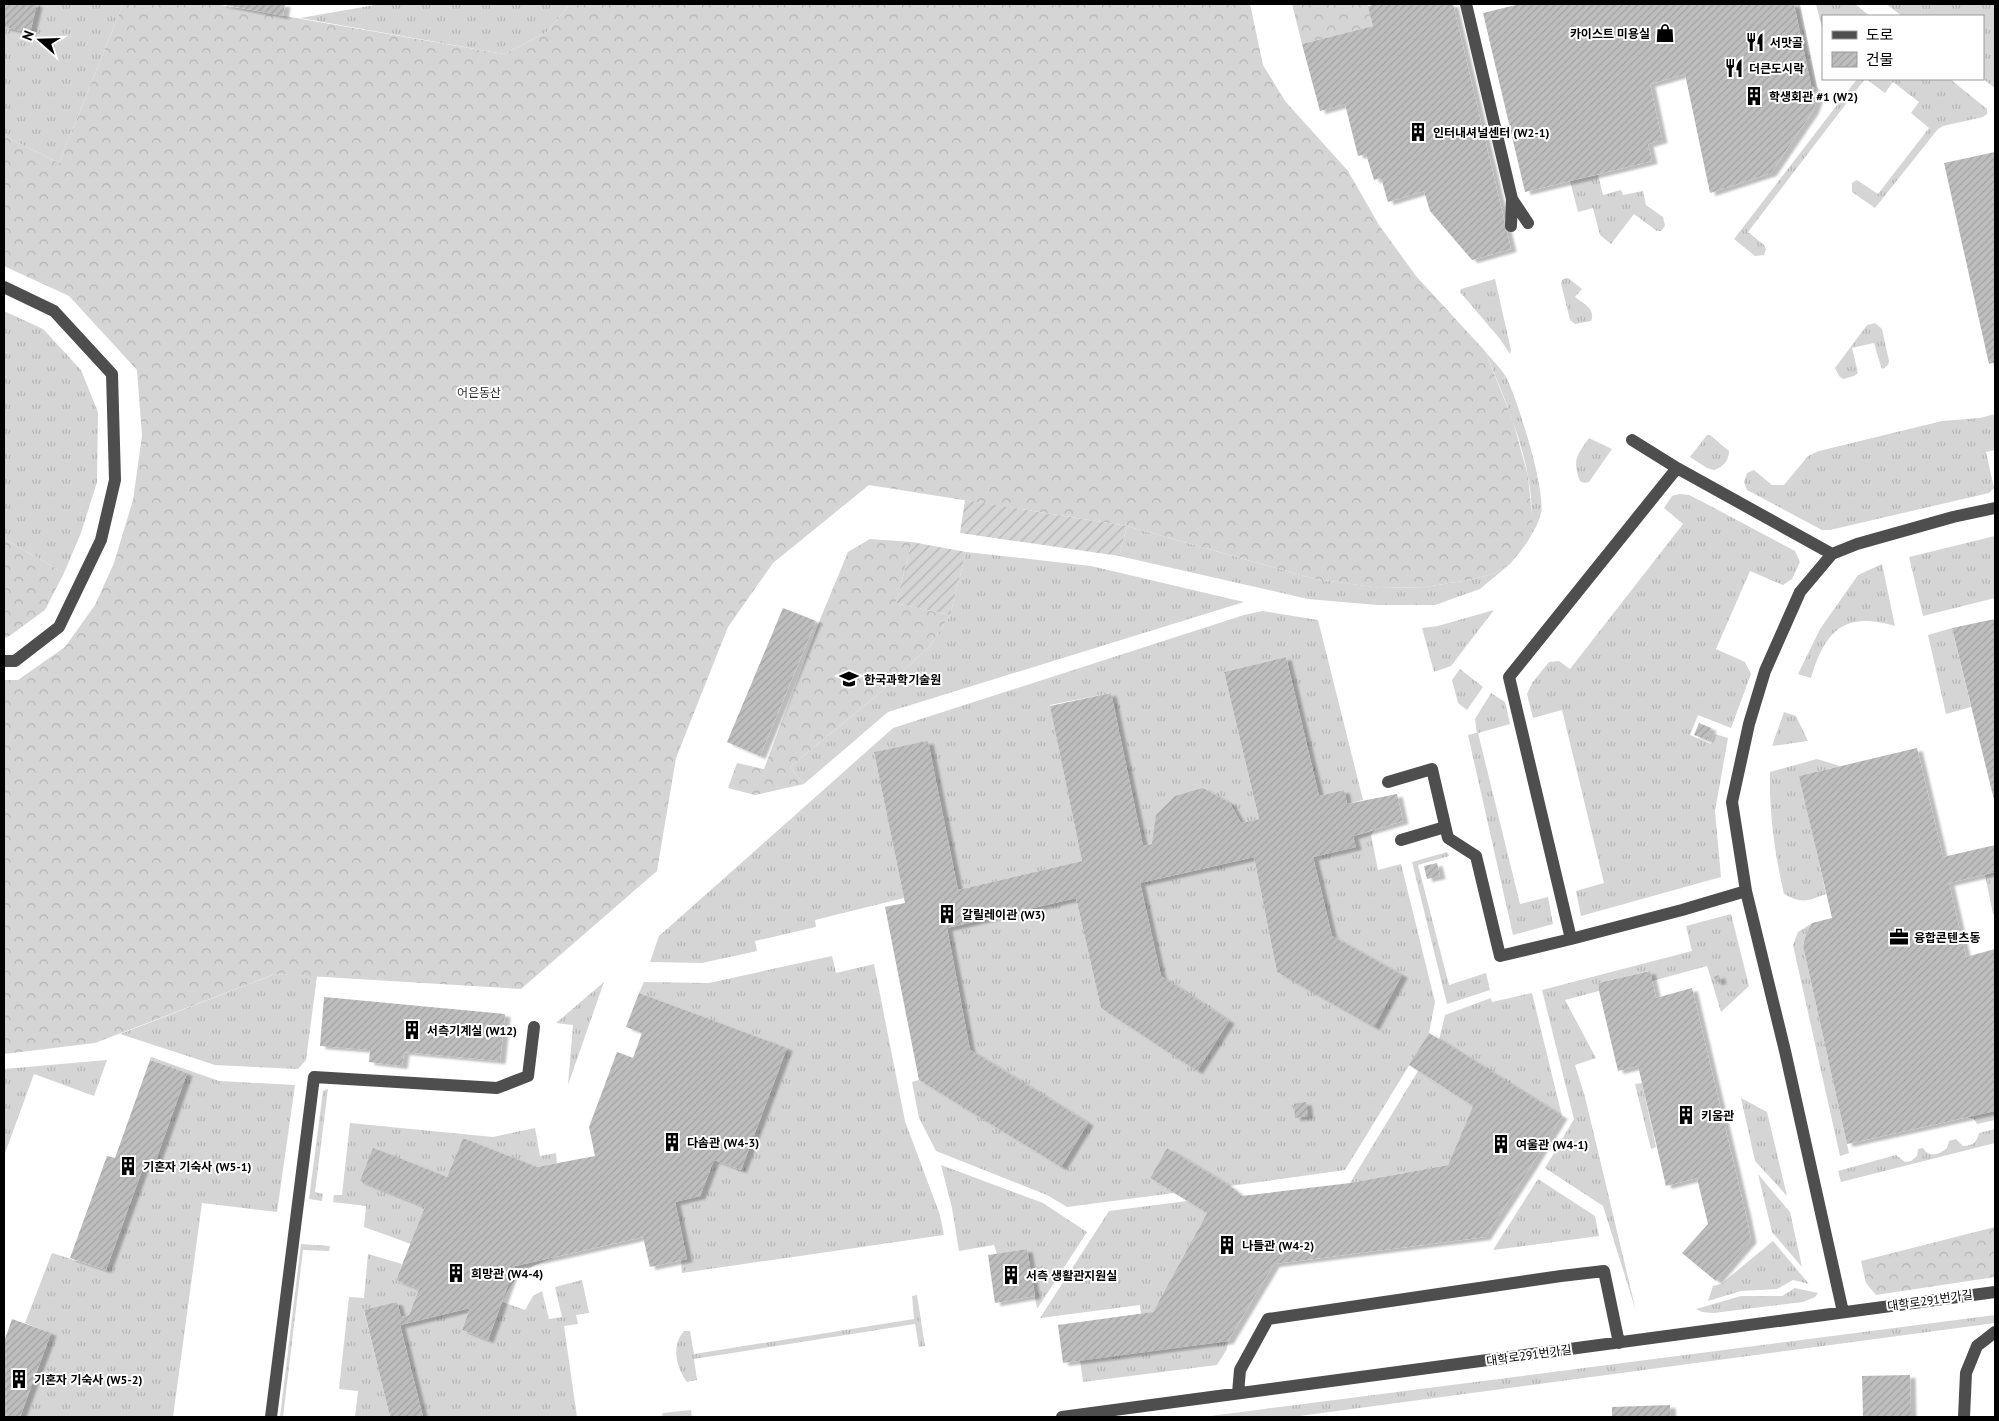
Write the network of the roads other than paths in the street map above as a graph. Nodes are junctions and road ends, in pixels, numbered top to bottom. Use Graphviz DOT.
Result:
graph roads {
  1 [pos="1466,4"];
  2 [pos="1512,199"];
  3 [pos="1528,223"];
  4 [pos="1511,226"];
  5 [pos="4,287"];
  6 [pos="1632,440"];
  7 [pos="1677,468"];
  8 [pos="1995,508"];
  9 [pos="1832,554"];
  10 [pos="4,661"];
  11 [pos="1388,782"];
  12 [pos="1445,827"];
  13 [pos="1401,840"];
  14 [pos="1746,891"];
  15 [pos="1571,939"];
  16 [pos="534,1027"];
  17 [pos="1995,1292"];
  18 [pos="1843,1312"];
  19 [pos="1995,1332"];
  20 [pos="1618,1342"];
  21 [pos="1238,1393"];
  22 [pos="271,1417"];
  23 [pos="1062,1417"];
  24 [pos="1964,1417"];
  1 -- 2 [label="street"];
  2 -- 3 [label="street"];
  2 -- 4 [label="street"];
  5 -- 10 [label="street"];
  6 -- 7 [label="street"];
  7 -- 9 [label="street"];
  7 -- 15 [label="street"];
  8 -- 9 [label="street"];
  9 -- 14 [label="street"];
  11 -- 12 [label="street"];
  12 -- 13 [label="street"];
  12 -- 15 [label="street"];
  14 -- 15 [label="street"];
  14 -- 18 [label="street"];
  16 -- 22 [label="street"];
  17 -- 18 [label="street, 대학로291번가길"];
  18 -- 20 [label="street, 대학로291번가길"];
  19 -- 24 [label="street"];
  20 -- 21 [label="street, 대학로291번가길"];
  20 -- 21 [label="street"];
  21 -- 23 [label="street, 대학로291번가길"];
}
